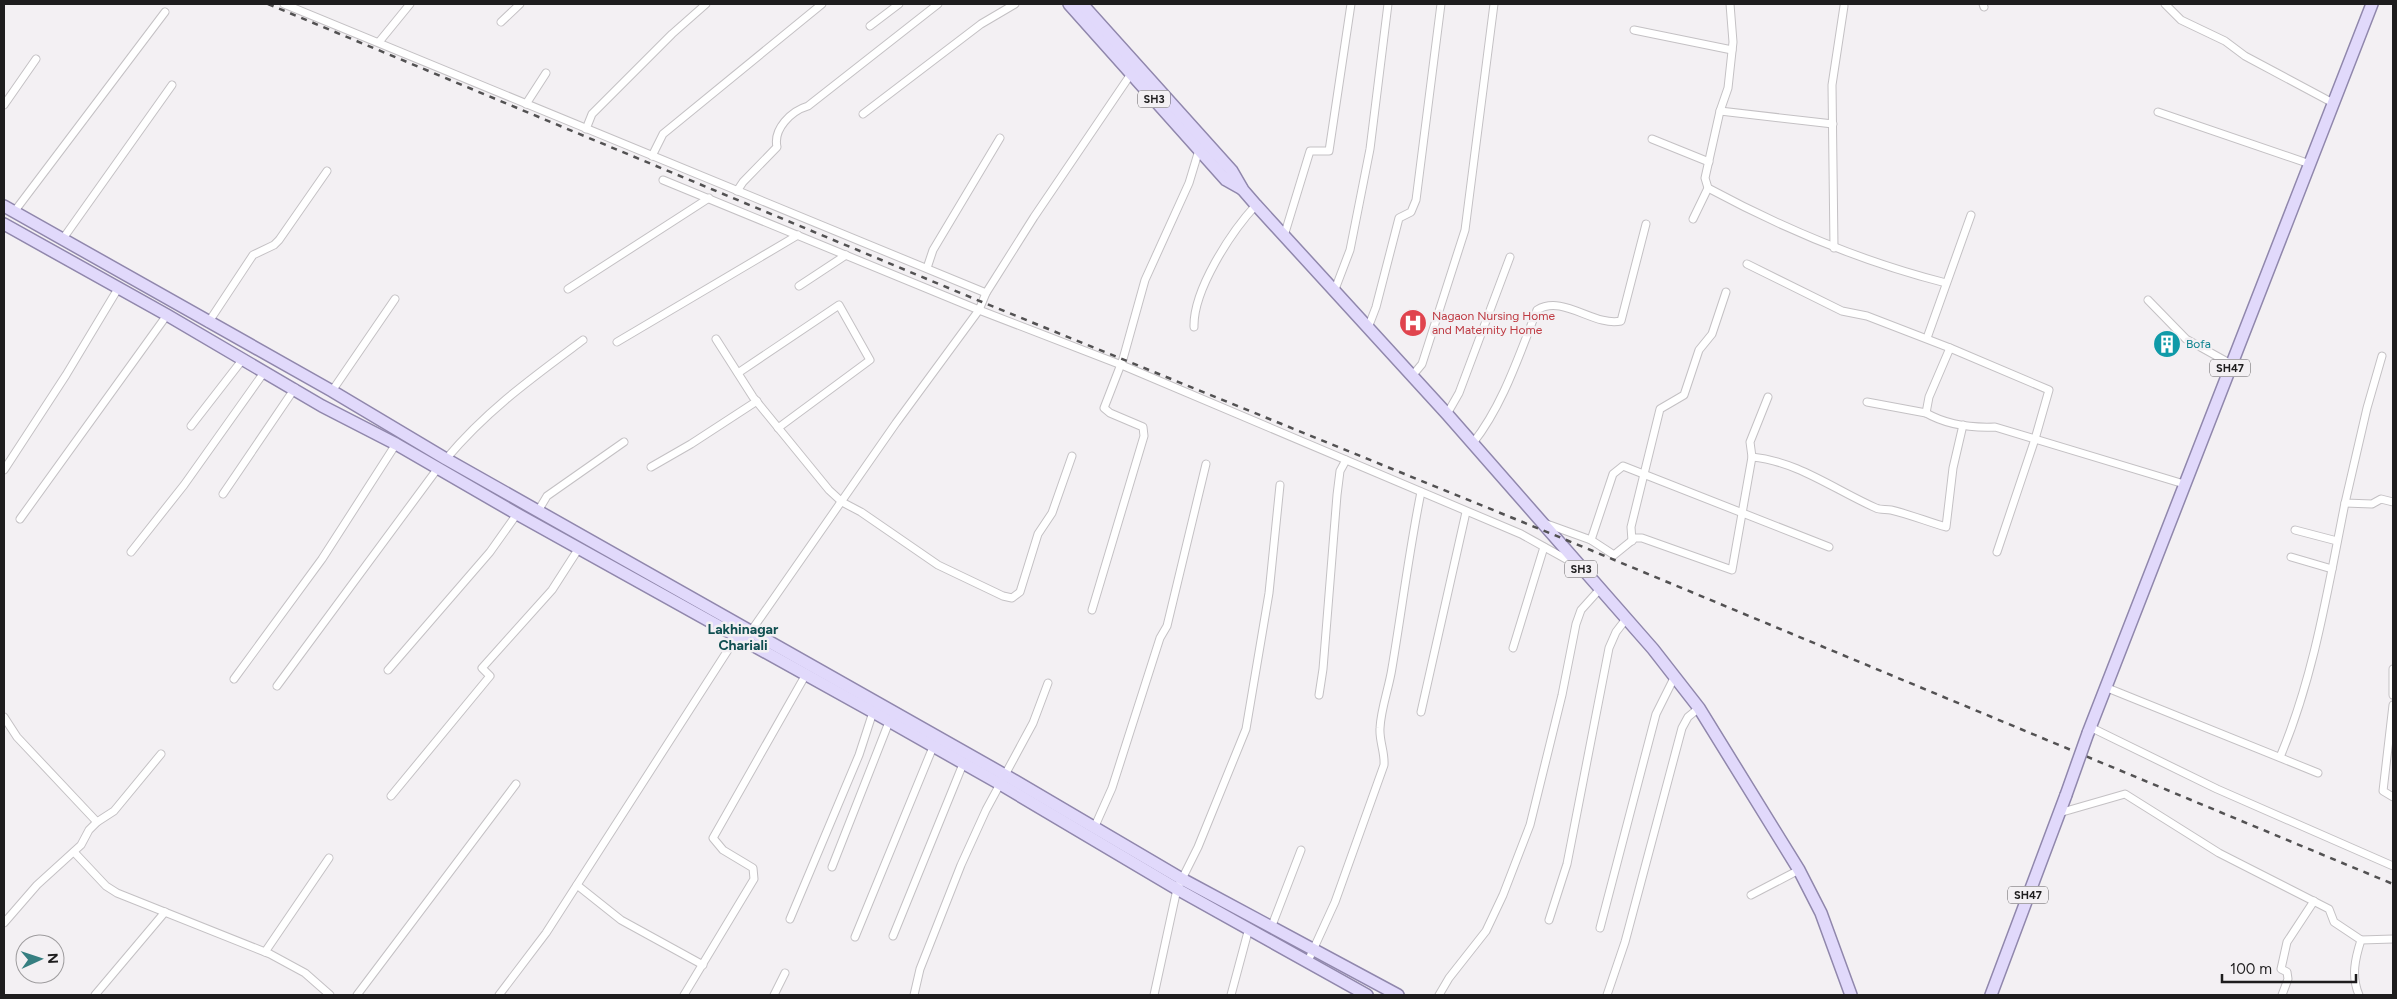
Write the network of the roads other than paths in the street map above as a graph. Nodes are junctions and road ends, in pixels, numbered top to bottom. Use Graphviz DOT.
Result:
graph roads {
  1 [pos="284,4"];
  2 [pos="410,4"];
  3 [pos="520,4"];
  4 [pos="706,4"];
  5 [pos="822,4"];
  6 [pos="899,4"];
  7 [pos="938,4"];
  8 [pos="1015,4"];
  9 [pos="1069,4"];
  10 [pos="1351,4"];
  11 [pos="1388,4"];
  12 [pos="1442,4"];
  13 [pos="1494,4"];
  14 [pos="1730,4"];
  15 [pos="2164,4"];
  16 [pos="2372,4"];
  17 [pos="1844,6"];
  18 [pos="1084,8"];
  19 [pos="165,12"];
  20 [pos="501,22"];
  21 [pos="870,26"];
  22 [pos="1634,30"];
  23 [pos="380,42"];
  24 [pos="1732,50"];
  25 [pos="36,59"];
  26 [pos="1135,69"];
  27 [pos="546,73"];
  28 [pos="172,84"];
  29 [pos="2334,103"];
  30 [pos="4,104"];
  31 [pos="526,104"];
  32 [pos="1720,111"];
  33 [pos="2158,112"];
  34 [pos="863,114"];
  35 [pos="1833,124"];
  36 [pos="586,129"];
  37 [pos="1000,138"];
  38 [pos="1652,139"];
  39 [pos="1199,150"];
  40 [pos="652,156"];
  41 [pos="1709,162"];
  42 [pos="2310,164"];
  43 [pos="327,171"];
  44 [pos="663,180"];
  45 [pos="1708,188"];
  46 [pos="1243,190"];
  47 [pos="738,191"];
  48 [pos="709,198"];
  49 [pos="1256,205"];
  50 [pos="9,209"];
  51 [pos="1971,215"];
  52 [pos="1693,219"];
  53 [pos="4,224"];
  54 [pos="1646,224"];
  55 [pos="798,235"];
  56 [pos="1284,236"];
  57 [pos="62,240"];
  58 [pos="1834,248"];
  59 [pos="846,255"];
  60 [pos="1510,257"];
  61 [pos="1747,264"];
  62 [pos="927,268"];
  63 [pos="1946,283"];
  64 [pos="799,286"];
  65 [pos="120,288"];
  66 [pos="568,289"];
  67 [pos="1334,292"];
  68 [pos="1726,292"];
  69 [pos="986,293"];
  70 [pos="395,299"];
  71 [pos="2148,300"];
  72 [pos="979,310"];
  73 [pos="167,314"];
  74 [pos="208,323"];
  75 [pos="1194,328"];
  76 [pos="1368,328"];
  77 [pos="1927,338"];
  78 [pos="716,339"];
  79 [pos="583,340"];
  80 [pos="618,342"];
  81 [pos="1950,348"];
  82 [pos="2382,356"];
  83 [pos="243,359"];
  84 [pos="2231,364"];
  85 [pos="1120,365"];
  86 [pos="265,371"];
  87 [pos="738,372"];
  88 [pos="1412,376"];
  89 [pos="295,388"];
  90 [pos="332,391"];
  91 [pos="1768,397"];
  92 [pos="756,400"];
  93 [pos="1867,402"];
  94 [pos="1926,413"];
  95 [pos="1447,414"];
  96 [pos="191,426"];
  97 [pos="1963,426"];
  98 [pos="778,428"];
  99 [pos="2035,439"];
  100 [pos="624,442"];
  101 [pos="1473,443"];
  102 [pos="396,444"];
  103 [pos="1072,456"];
  104 [pos="1752,458"];
  105 [pos="1346,460"];
  106 [pos="442,464"];
  107 [pos="1206,464"];
  108 [pos="651,467"];
  109 [pos="4,470"];
  110 [pos="1644,473"];
  111 [pos="2184,484"];
  112 [pos="1280,485"];
  113 [pos="1420,492"];
  114 [pos="223,494"];
  115 [pos="842,502"];
  116 [pos="2393,502"];
  117 [pos="2345,503"];
  118 [pos="538,511"];
  119 [pos="1466,512"];
  120 [pos="1743,512"];
  121 [pos="517,514"];
  122 [pos="20,519"];
  123 [pos="1542,522"];
  124 [pos="2295,530"];
  125 [pos="1591,540"];
  126 [pos="1632,541"];
  127 [pos="2337,541"];
  128 [pos="1829,546"];
  129 [pos="1544,547"];
  130 [pos="579,548"];
  131 [pos="131,552"];
  132 [pos="1997,552"];
  133 [pos="2291,557"];
  134 [pos="1579,567"];
  135 [pos="2332,569"];
  136 [pos="1599,590"];
  137 [pos="1092,610"];
  138 [pos="1626,619"];
  139 [pos="744,636"];
  140 [pos="1513,648"];
  141 [pos="2393,669"];
  142 [pos="388,670"];
  143 [pos="804,676"];
  144 [pos="1674,676"];
  145 [pos="234,679"];
  146 [pos="1048,683"];
  147 [pos="277,686"];
  148 [pos="2104,687"];
  149 [pos="1318,695"];
  150 [pos="2393,695"];
  151 [pos="2393,704"];
  152 [pos="1699,708"];
  153 [pos="873,712"];
  154 [pos="1421,712"];
  155 [pos="4,717"];
  156 [pos="888,722"];
  157 [pos="2089,730"];
  158 [pos="933,747"];
  159 [pos="161,754"];
  160 [pos="2280,758"];
  161 [pos="963,764"];
  162 [pos="2318,773"];
  163 [pos="1002,779"];
  164 [pos="516,784"];
  165 [pos="391,796"];
  166 [pos="2393,797"];
  167 [pos="2059,813"];
  168 [pos="97,822"];
  169 [pos="1095,826"];
  170 [pos="1301,850"];
  171 [pos="74,852"];
  172 [pos="329,858"];
  173 [pos="2393,866"];
  174 [pos="832,867"];
  175 [pos="1799,870"];
  176 [pos="1179,884"];
  177 [pos="577,885"];
  178 [pos="1752,895"];
  179 [pos="2314,901"];
  180 [pos="165,912"];
  181 [pos="790,919"];
  182 [pos="1549,920"];
  183 [pos="4,923"];
  184 [pos="1249,928"];
  185 [pos="1271,928"];
  186 [pos="1600,928"];
  187 [pos="893,936"];
  188 [pos="855,937"];
  189 [pos="2393,939"];
  190 [pos="2361,940"];
  191 [pos="1315,949"];
  192 [pos="265,952"];
  193 [pos="1308,961"];
  194 [pos="703,965"];
  195 [pos="785,973"];
  196 [pos="95,995"];
  197 [pos="330,995"];
  198 [pos="357,995"];
  199 [pos="499,995"];
  200 [pos="684,995"];
  201 [pos="774,995"];
  202 [pos="914,995"];
  203 [pos="1154,995"];
  204 [pos="1231,995"];
  205 [pos="1367,995"];
  206 [pos="1398,995"];
  207 [pos="1439,995"];
  208 [pos="1607,995"];
  209 [pos="1851,995"];
  210 [pos="1991,995"];
  211 [pos="2282,995"];
  212 [pos="2358,995"];
  1 -- 23 [label="street"];
  2 -- 23 [label="street"];
  3 -- 20 [label="street"];
  4 -- 36 [label="street"];
  5 -- 40 [label="street"];
  6 -- 21 [label="street"];
  7 -- 47 [label="street"];
  8 -- 34 [label="street"];
  9 -- 18 [label="main road, SH3"];
  10 -- 56 [label="street"];
  11 -- 67 [label="street"];
  12 -- 76 [label="street"];
  13 -- 88 [label="street"];
  14 -- 24 [label="street"];
  15 -- 29 [label="street"];
  16 -- 29 [label="main road, SH47"];
  17 -- 35 [label="street"];
  18 -- 26 [label="main road, SH3"];
  19 -- 50 [label="street"];
  22 -- 24 [label="street"];
  23 -- 31 [label="street"];
  24 -- 32 [label="street"];
  25 -- 30 [label="street"];
  26 -- 39 [label="main road, SH3"];
  26 -- 46 [label="main road, SH3"];
  26 -- 69 [label="street"];
  27 -- 31 [label="street"];
  28 -- 57 [label="street"];
  29 -- 42 [label="main road, SH47"];
  31 -- 36 [label="street"];
  32 -- 35 [label="street"];
  32 -- 41 [label="street"];
  33 -- 42 [label="street"];
  35 -- 58 [label="street"];
  36 -- 40 [label="street"];
  37 -- 62 [label="street"];
  38 -- 41 [label="street"];
  39 -- 46 [label="main road, SH3"];
  39 -- 85 [label="street"];
  40 -- 47 [label="street"];
  41 -- 45 [label="street"];
  42 -- 84 [label="main road, SH47"];
  43 -- 74 [label="street"];
  44 -- 48 [label="street"];
  45 -- 52 [label="street"];
  45 -- 58 [label="street"];
  46 -- 49 [label="main road, SH3"];
  47 -- 62 [label="street"];
  48 -- 55 [label="street"];
  48 -- 66 [label="street"];
  49 -- 56 [label="main road, SH3"];
  49 -- 75 [label="street"];
  50 -- 57 [label="main road"];
  51 -- 63 [label="street"];
  53 -- 65 [label="main road"];
  54 -- 101 [label="street"];
  55 -- 59 [label="street"];
  55 -- 80 [label="street"];
  56 -- 67 [label="main road, SH3"];
  57 -- 74 [label="main road"];
  58 -- 63 [label="street"];
  59 -- 64 [label="street"];
  59 -- 72 [label="street"];
  60 -- 95 [label="street"];
  61 -- 77 [label="street"];
  62 -- 69 [label="street"];
  63 -- 77 [label="street"];
  65 -- 73 [label="main road"];
  65 -- 109 [label="street"];
  67 -- 76 [label="main road, SH3"];
  68 -- 110 [label="street"];
  69 -- 72 [label="street"];
  70 -- 90 [label="street"];
  71 -- 84 [label="street"];
  72 -- 85 [label="street"];
  72 -- 115 [label="street"];
  73 -- 83 [label="main road"];
  73 -- 122 [label="street"];
  74 -- 90 [label="main road"];
  76 -- 88 [label="main road, SH3"];
  77 -- 81 [label="street"];
  78 -- 87 [label="street"];
  79 -- 106 [label="street"];
  81 -- 94 [label="street"];
  81 -- 99 [label="street"];
  82 -- 117 [label="street"];
  83 -- 86 [label="main road"];
  83 -- 96 [label="street"];
  84 -- 111 [label="main road, SH47"];
  85 -- 105 [label="street"];
  85 -- 137 [label="street"];
  86 -- 89 [label="main road"];
  86 -- 131 [label="street"];
  87 -- 92 [label="street"];
  87 -- 98 [label="street"];
  88 -- 95 [label="main road, SH3"];
  89 -- 102 [label="main road"];
  89 -- 114 [label="street"];
  90 -- 106 [label="main road"];
  91 -- 104 [label="street"];
  92 -- 98 [label="street"];
  92 -- 108 [label="street"];
  93 -- 94 [label="street"];
  94 -- 97 [label="street"];
  95 -- 101 [label="main road, SH3"];
  97 -- 99 [label="street"];
  97 -- 104 [label="street"];
  98 -- 115 [label="street"];
  99 -- 111 [label="street"];
  99 -- 132 [label="street"];
  100 -- 118 [label="street"];
  101 -- 123 [label="main road, SH3"];
  102 -- 106 [label="main road"];
  102 -- 145 [label="street"];
  103 -- 115 [label="street"];
  104 -- 120 [label="street"];
  105 -- 113 [label="street"];
  105 -- 149 [label="street"];
  106 -- 118 [label="main road"];
  106 -- 121 [label="main road"];
  106 -- 147 [label="street"];
  107 -- 169 [label="street"];
  110 -- 120 [label="street"];
  110 -- 125 [label="street"];
  110 -- 126 [label="street"];
  111 -- 148 [label="main road, SH47"];
  112 -- 176 [label="street"];
  113 -- 119 [label="street"];
  113 -- 191 [label="street"];
  115 -- 139 [label="street"];
  116 -- 117 [label="street"];
  117 -- 127 [label="street"];
  118 -- 139 [label="main road"];
  119 -- 129 [label="street"];
  119 -- 154 [label="street"];
  120 -- 126 [label="street"];
  120 -- 128 [label="street"];
  121 -- 130 [label="main road"];
  121 -- 142 [label="street"];
  123 -- 125 [label="street"];
  123 -- 134 [label="main road, SH3"];
  124 -- 127 [label="street"];
  125 -- 126 [label="street"];
  127 -- 135 [label="street"];
  129 -- 134 [label="street"];
  129 -- 140 [label="street"];
  130 -- 139 [label="main road"];
  130 -- 165 [label="street"];
  133 -- 135 [label="street"];
  134 -- 136 [label="main road, SH3"];
  135 -- 160 [label="street"];
  136 -- 138 [label="main road, SH3"];
  136 -- 207 [label="street"];
  138 -- 144 [label="main road, SH3"];
  138 -- 182 [label="street"];
  139 -- 143 [label="main road"];
  139 -- 163 [label="main road"];
  139 -- 177 [label="street"];
  141 -- 150 [label="street"];
  143 -- 153 [label="main road"];
  143 -- 194 [label="street"];
  144 -- 152 [label="main road, SH3"];
  144 -- 186 [label="street"];
  146 -- 163 [label="street"];
  148 -- 157 [label="main road, SH47"];
  148 -- 160 [label="street"];
  151 -- 166 [label="street"];
  152 -- 175 [label="main road, SH3"];
  152 -- 208 [label="street"];
  153 -- 156 [label="main road"];
  153 -- 181 [label="street"];
  155 -- 168 [label="street"];
  156 -- 158 [label="main road"];
  156 -- 174 [label="street"];
  157 -- 167 [label="main road, SH47, bridge"];
  157 -- 173 [label="street"];
  158 -- 161 [label="main road"];
  158 -- 188 [label="street"];
  159 -- 168 [label="street"];
  160 -- 162 [label="street"];
  161 -- 163 [label="main road"];
  161 -- 187 [label="street"];
  163 -- 169 [label="main road"];
  163 -- 176 [label="main road"];
  163 -- 202 [label="street"];
  164 -- 198 [label="street"];
  167 -- 179 [label="street"];
  167 -- 210 [label="main road, SH47"];
  168 -- 171 [label="street"];
  169 -- 176 [label="main road"];
  170 -- 185 [label="street"];
  171 -- 180 [label="street"];
  171 -- 183 [label="street"];
  172 -- 192 [label="street"];
  175 -- 178 [label="street"];
  175 -- 209 [label="main road, SH3"];
  176 -- 184 [label="main road"];
  176 -- 185 [label="main road"];
  176 -- 203 [label="street"];
  177 -- 194 [label="street"];
  177 -- 199 [label="street"];
  179 -- 190 [label="street"];
  179 -- 211 [label="street"];
  180 -- 192 [label="street"];
  180 -- 196 [label="street"];
  184 -- 193 [label="main road"];
  184 -- 204 [label="street"];
  185 -- 191 [label="main road"];
  189 -- 190 [label="street"];
  190 -- 212 [label="street"];
  191 -- 193 [label="street"];
  191 -- 206 [label="main road"];
  192 -- 197 [label="street"];
  193 -- 205 [label="main road"];
  194 -- 200 [label="street"];
  195 -- 201 [label="street"];
}
